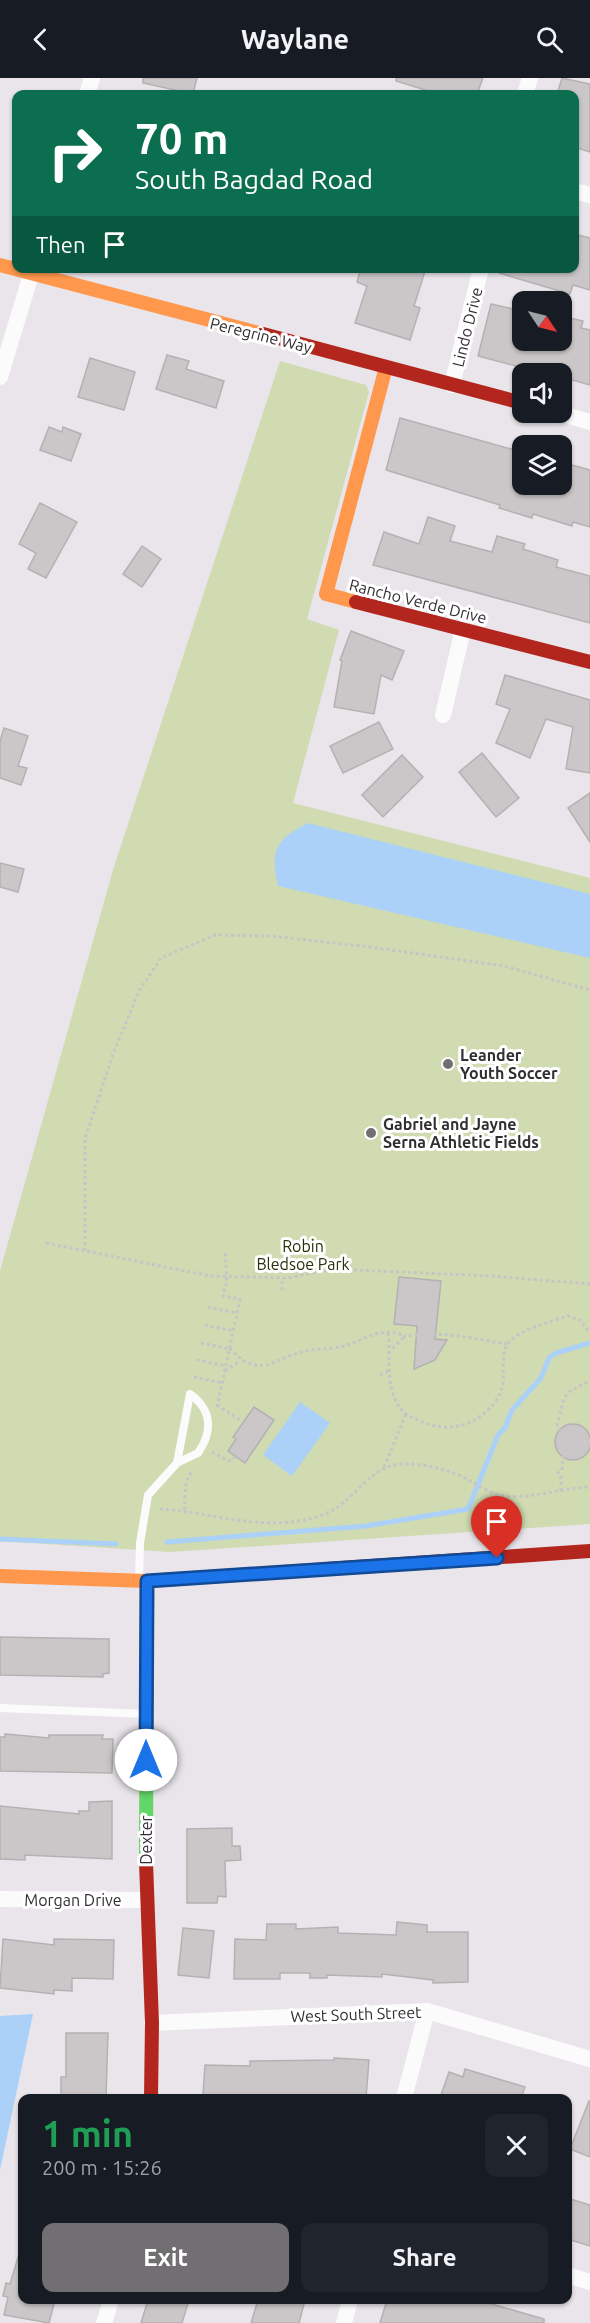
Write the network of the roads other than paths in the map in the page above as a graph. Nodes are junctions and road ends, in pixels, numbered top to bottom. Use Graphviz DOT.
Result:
graph roads {
  1 [pos="32,273"];
  2 [pos="36,273"];
  3 [pos="480,273"];
  4 [pos="386,367"];
  5 [pos="0,377"];
  6 [pos="452,385"];
  7 [pos="512,401"];
  8 [pos="572,417"];
  9 [pos="590,422"];
  10 [pos="463,629"];
  11 [pos="590,662"];
  12 [pos="443,715"];
  13 [pos="177,1463"];
  14 [pos="590,1551"];
  15 [pos="0,1576"];
  16 [pos="143,1581"];
  17 [pos="0,1708"];
  18 [pos="147,1714"];
  19 [pos="0,1899"];
  20 [pos="146,1900"];
  21 [pos="427,2011"];
  22 [pos="152,2023"];
  23 [pos="590,2058"];
  24 [pos="151,2094"];
  25 [pos="405,2094"];
  26 [pos="572,2277"];
  27 [pos="590,2282"];
  28 [pos="110,2304"];
  29 [pos="349,2304"];
  30 [pos="104,2323"];
  31 [pos="344,2323"];
  1 -- 5 [label="street"];
  2 -- 4 [label="street, Peregrine Way"];
  3 -- 6 [label="street, Lindo Drive"];
  4 -- 6 [label="street, Peregrine Way"];
  4 -- 10 [label="street, Rancho Verde Drive"];
  6 -- 7 [label="street, Peregrine Way"];
  8 -- 9 [label="street"];
  10 -- 11 [label="street, Rancho Verde Drive"];
  10 -- 12 [label="street"];
  13 -- 13 [label="lane"];
  13 -- 16 [label="lane"];
  14 -- 16 [label="street"];
  15 -- 16 [label="street"];
  16 -- 18 [label="street, Dexter"];
  17 -- 18 [label="lane"];
  18 -- 20 [label="street, Dexter"];
  19 -- 20 [label="street, Morgan Drive"];
  20 -- 22 [label="street, Dexter"];
  21 -- 22 [label="street, West South Street"];
  21 -- 23 [label="street, West South Street"];
  21 -- 25 [label="street"];
  22 -- 24 [label="street, Dexter"];
  26 -- 27 [label="street"];
  28 -- 30 [label="street"];
  29 -- 31 [label="street"];
}
